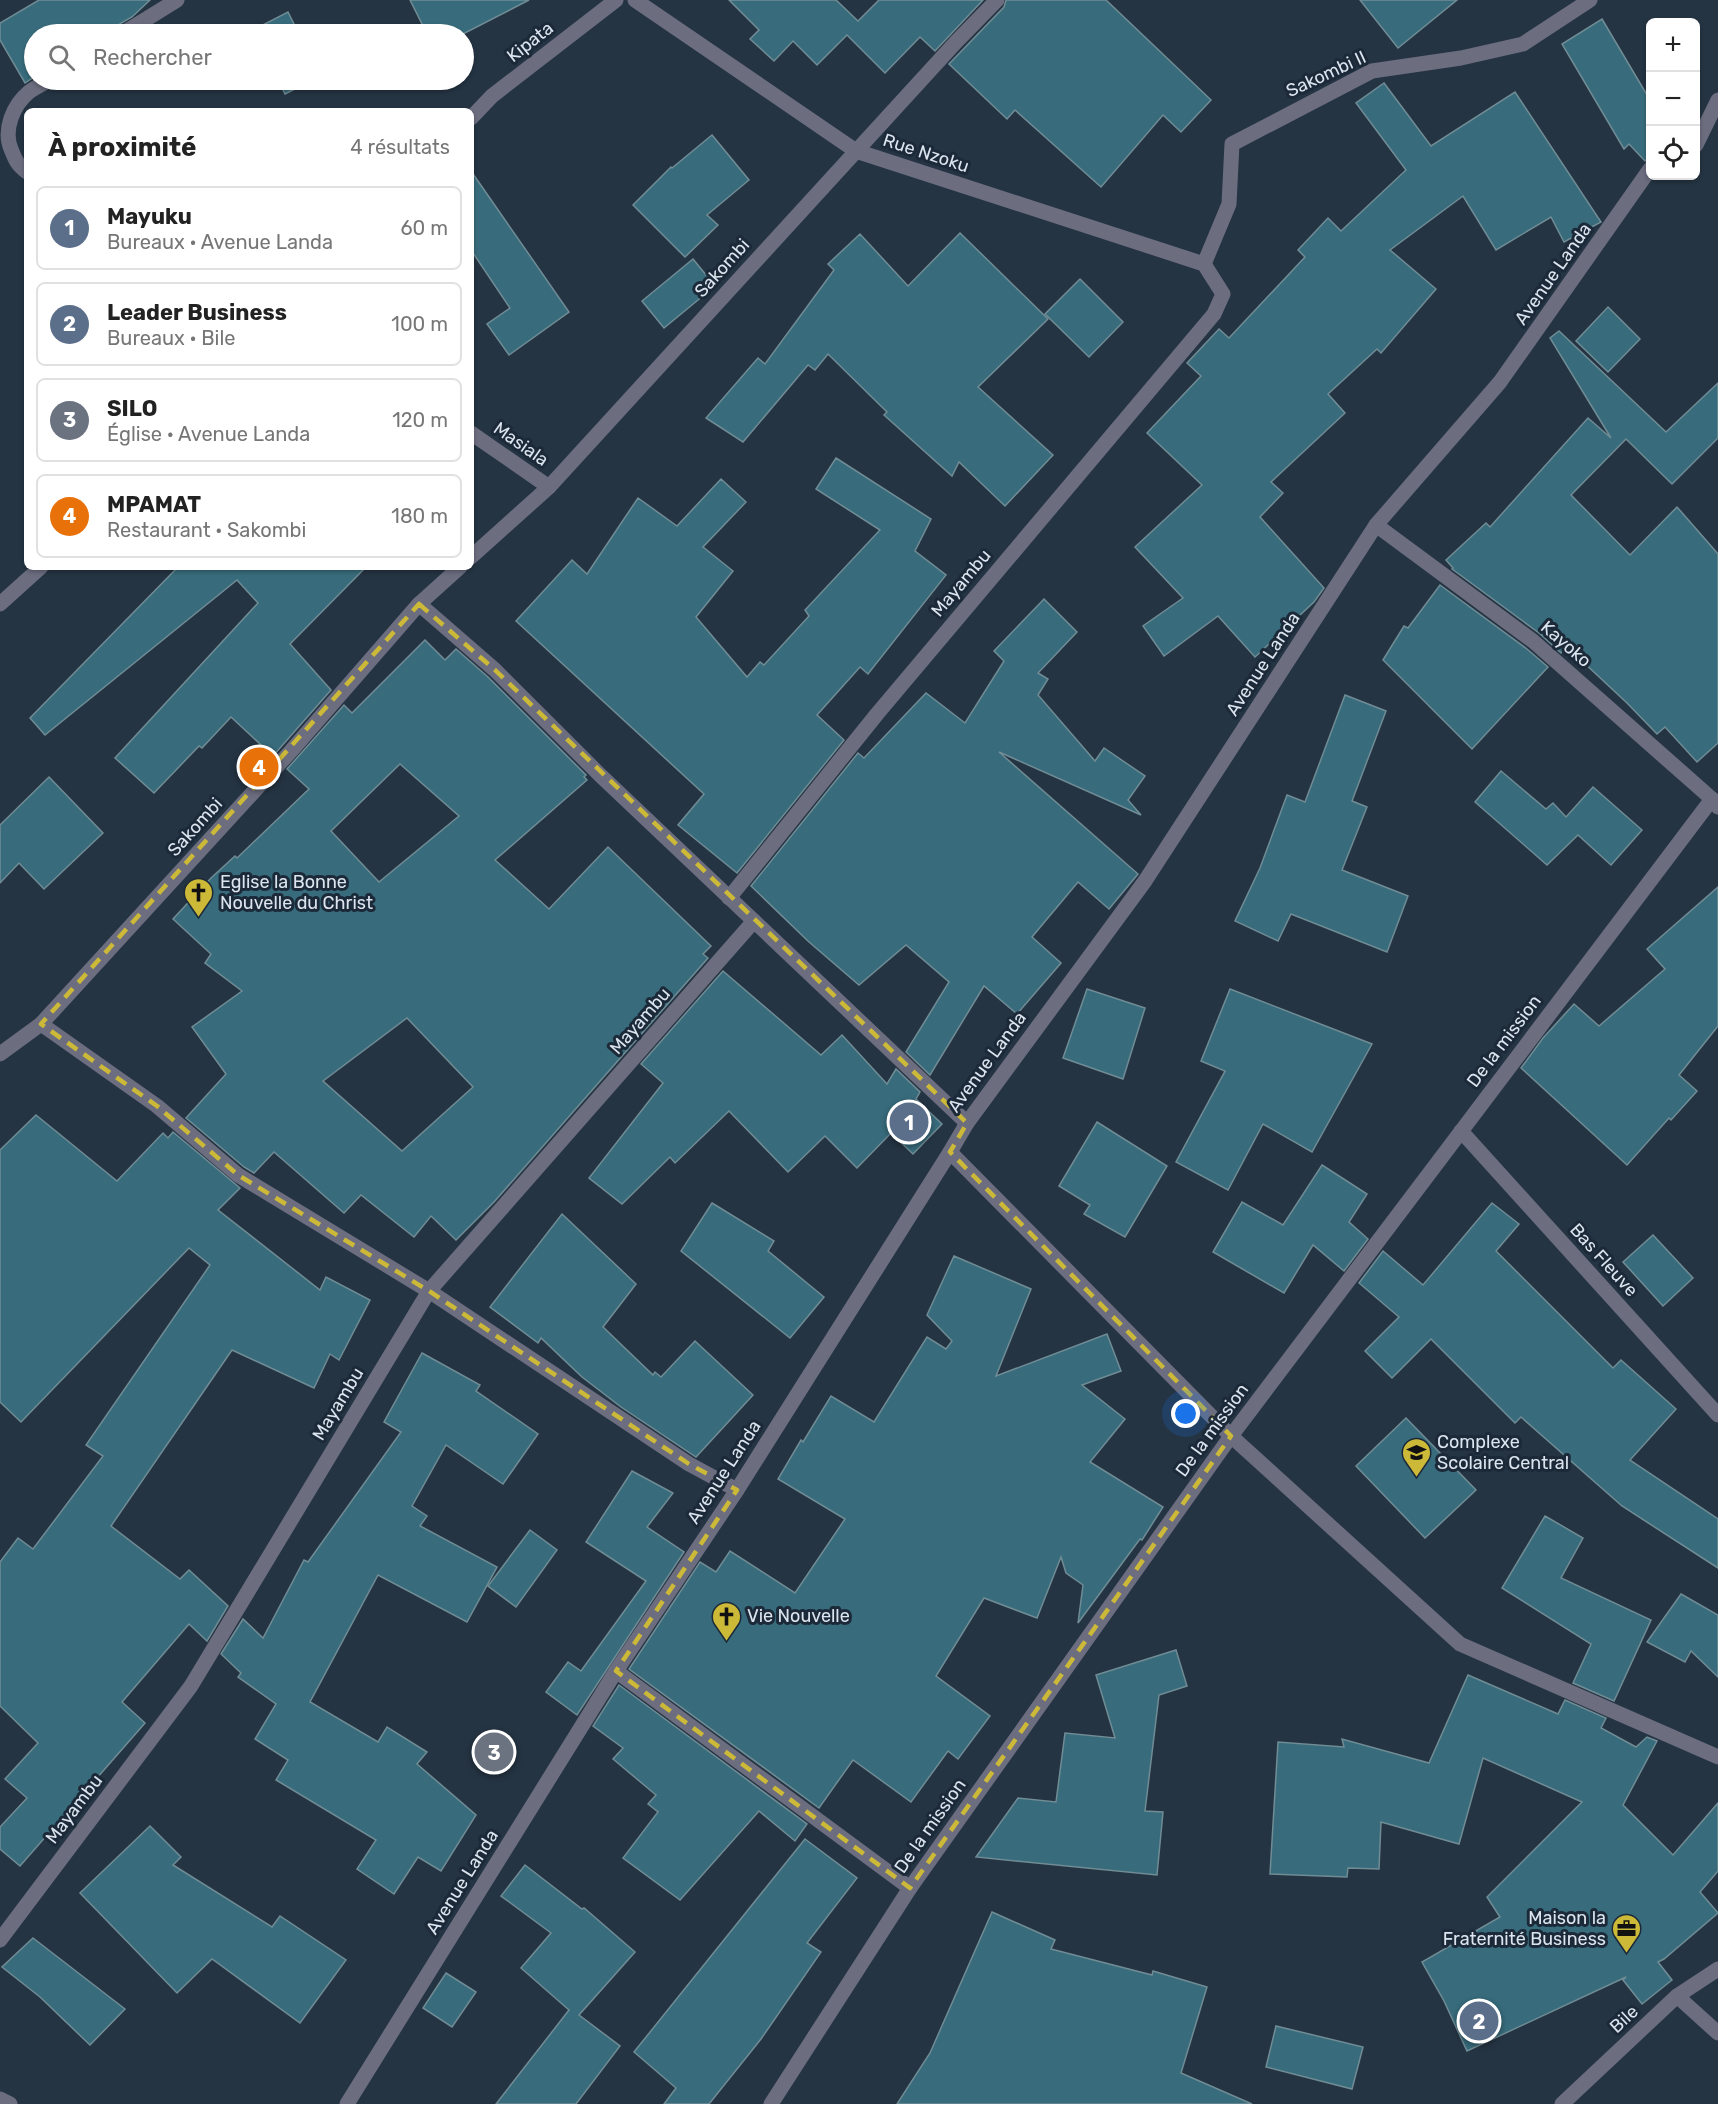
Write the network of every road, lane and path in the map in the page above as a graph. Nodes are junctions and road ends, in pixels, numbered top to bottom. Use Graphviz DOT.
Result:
graph roads {
  1 [pos="177,0"];
  2 [pos="616,0"];
  3 [pos="635,0"];
  4 [pos="997,0"];
  5 [pos="1590,0"];
  6 [pos="138,24"];
  7 [pos="32,90"];
  8 [pos="1718,100"];
  9 [pos="474,115"];
  10 [pos="1700,135"];
  11 [pos="856,151"];
  12 [pos="22,169"];
  13 [pos="1646,176"];
  14 [pos="1204,264"];
  15 [pos="474,435"];
  16 [pos="549,487"];
  17 [pos="1376,525"];
  18 [pos="474,554"];
  19 [pos="38,570"];
  20 [pos="457,570"];
  21 [pos="0,604"];
  22 [pos="419,604"];
  23 [pos="1715,803"];
  24 [pos="729,898"];
  25 [pos="754,921"];
  26 [pos="41,1024"];
  27 [pos="0,1054"];
  28 [pos="967,1123"];
  29 [pos="1461,1131"];
  30 [pos="950,1152"];
  31 [pos="429,1291"];
  32 [pos="1718,1415"];
  33 [pos="1231,1436"];
  34 [pos="737,1490"];
  35 [pos="616,1671"];
  36 [pos="1718,1757"];
  37 [pos="910,1888"];
  38 [pos="0,1940"];
  39 [pos="1718,1969"];
  40 [pos="1677,1996"];
  41 [pos="1718,2033"];
  42 [pos="0,2099"];
  43 [pos="10,2104"];
  44 [pos="347,2104"];
  45 [pos="771,2104"];
  46 [pos="1562,2104"];
  1 -- 6 [label="street"];
  2 -- 9 [label="street, Kipata"];
  3 -- 11 [label="street, Rue Nzoku"];
  4 -- 11 [label="street, Sakombi"];
  5 -- 14 [label="street, Sakombi II"];
  7 -- 12 [label="street"];
  8 -- 10 [label="street"];
  11 -- 14 [label="street, Rue Nzoku"];
  11 -- 16 [label="street, Sakombi"];
  13 -- 17 [label="street, Avenue Landa"];
  14 -- 24 [label="street, Mayambu"];
  15 -- 16 [label="street, Masiala"];
  16 -- 18 [label="street, Sakombi"];
  17 -- 23 [label="street, Kayoko"];
  17 -- 28 [label="street, Avenue Landa"];
  19 -- 21 [label="street"];
  20 -- 22 [label="street, Sakombi"];
  22 -- 24 [label="street"];
  22 -- 26 [label="street, Sakombi"];
  23 -- 29 [label="street, De la mission"];
  24 -- 25 [label="street"];
  25 -- 28 [label="street"];
  25 -- 31 [label="street, Mayambu"];
  26 -- 27 [label="street, Sakombi"];
  26 -- 31 [label="street"];
  28 -- 30 [label="street, Avenue Landa"];
  29 -- 32 [label="street, Bas Fleuve"];
  29 -- 33 [label="street, De la mission"];
  30 -- 33 [label="street"];
  30 -- 34 [label="street, Avenue Landa"];
  31 -- 34 [label="street"];
  31 -- 38 [label="street, Mayambu"];
  33 -- 36 [label="street"];
  33 -- 37 [label="street, De la mission"];
  34 -- 35 [label="street, Avenue Landa"];
  35 -- 37 [label="street"];
  35 -- 44 [label="street, Avenue Landa"];
  37 -- 45 [label="street, De la mission"];
  39 -- 40 [label="street, Bile"];
  40 -- 41 [label="street"];
  40 -- 46 [label="street, Bile"];
  42 -- 43 [label="street"];
}
